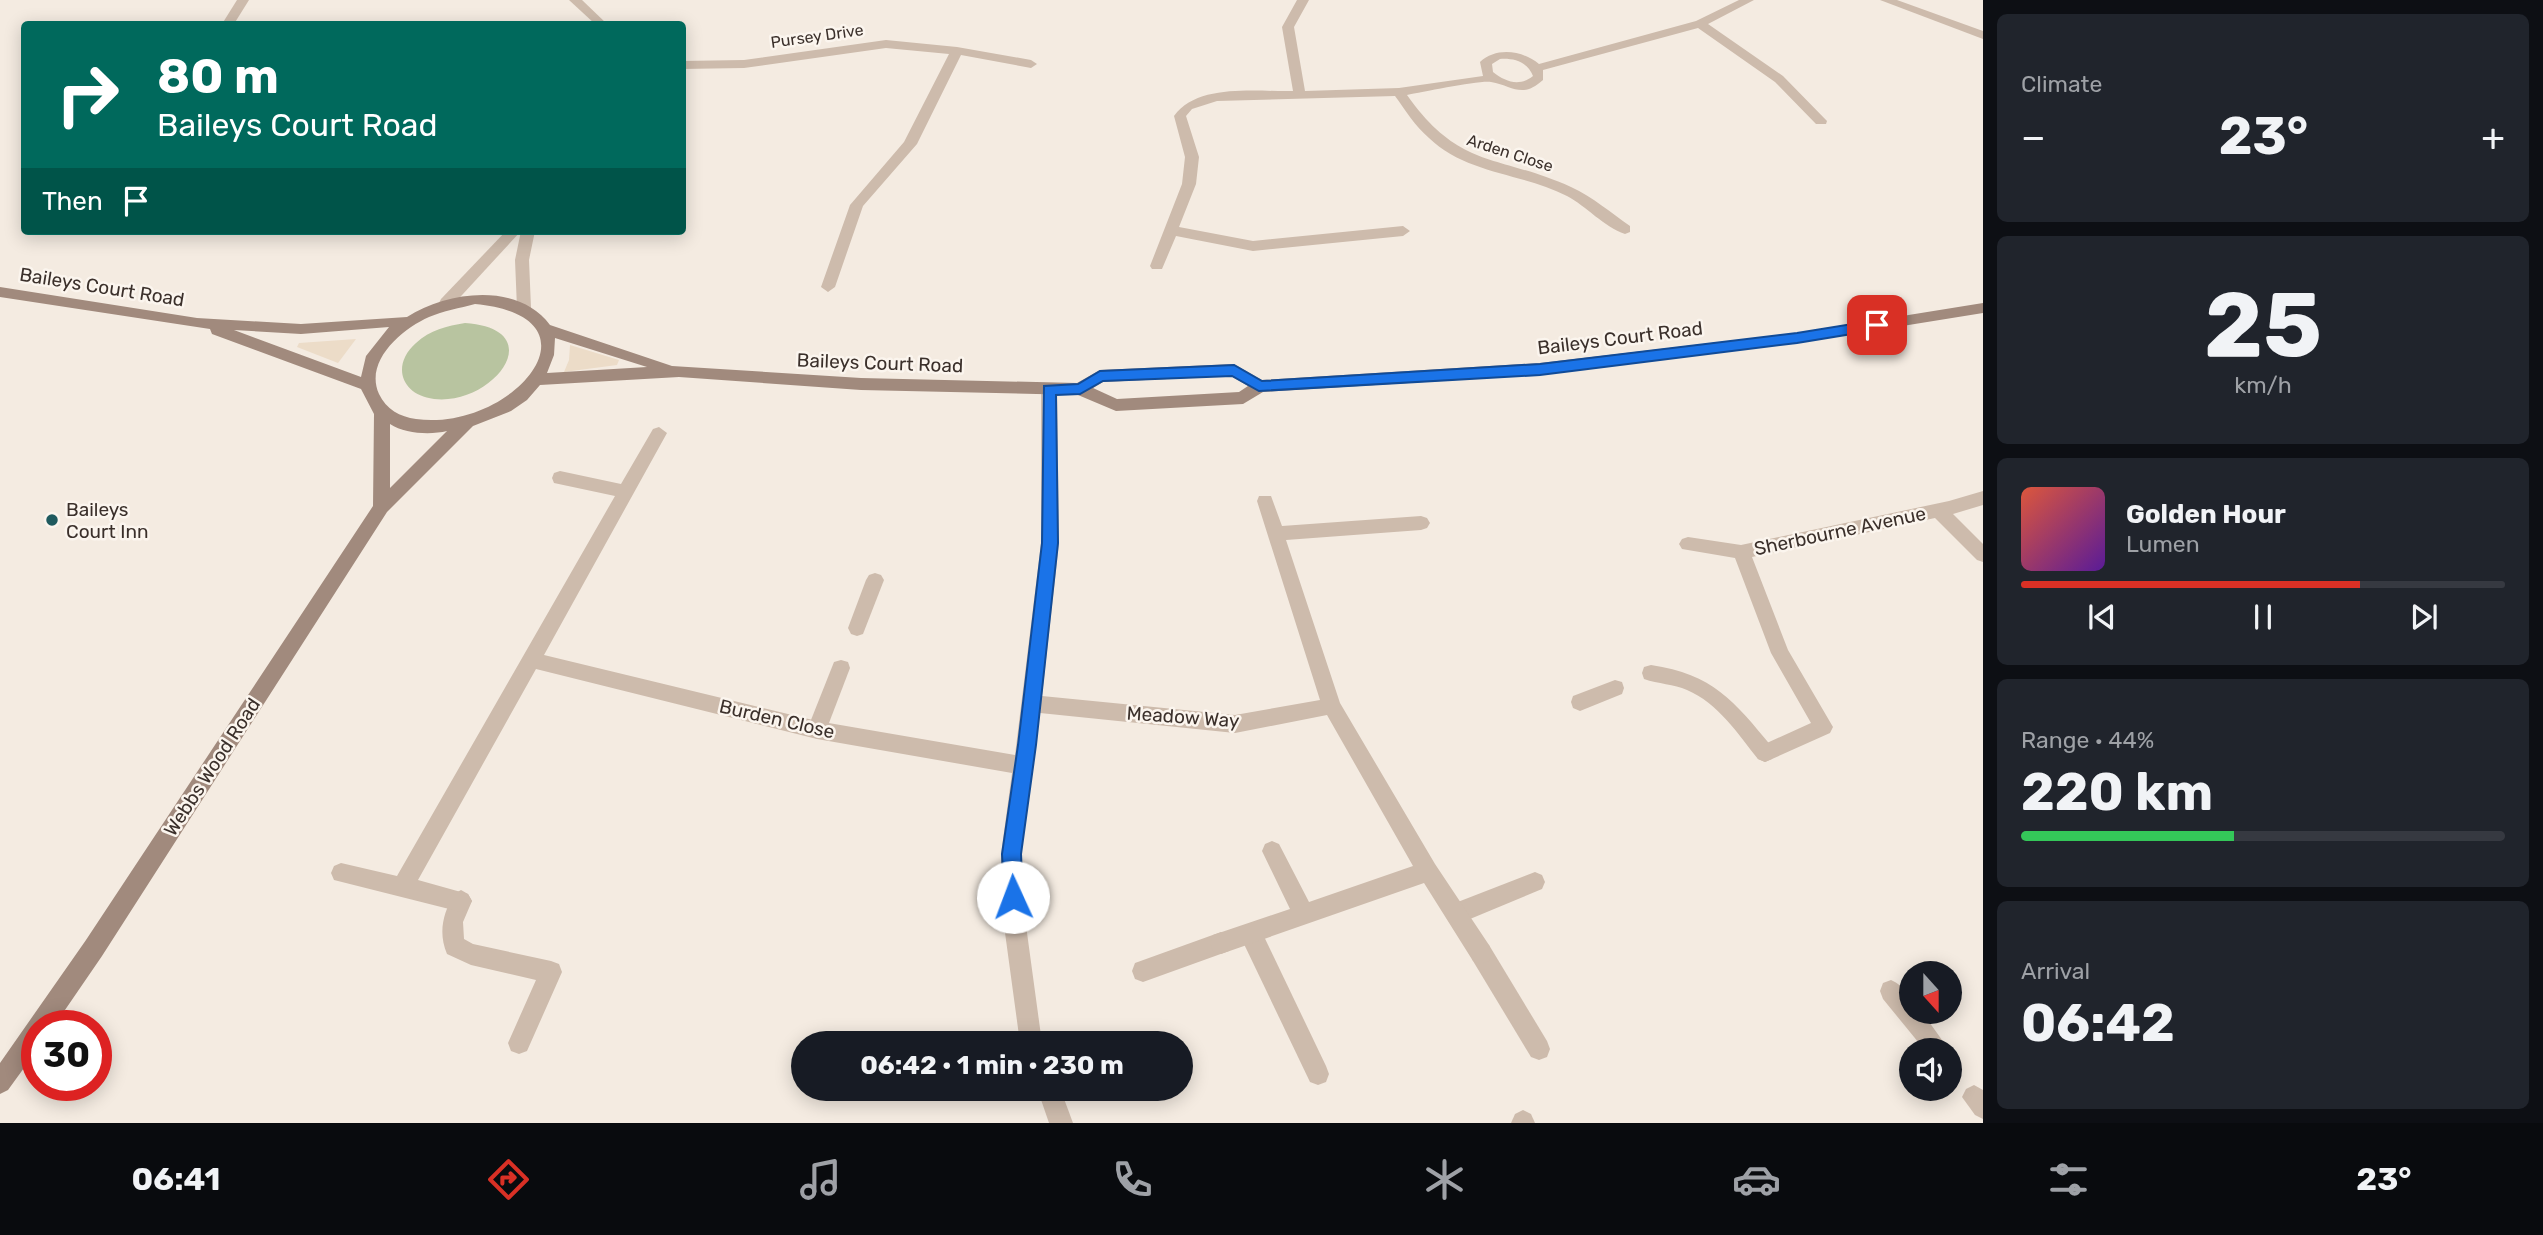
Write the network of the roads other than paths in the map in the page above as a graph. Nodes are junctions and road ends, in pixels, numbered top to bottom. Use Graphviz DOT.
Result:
graph roads {
  1 [pos="243,0"];
  2 [pos="575,0"];
  3 [pos="1303,0"];
  4 [pos="1748,0"];
  5 [pos="1886,0"];
  6 [pos="230,21"];
  7 [pos="598,21"];
  8 [pos="1700,24"];
  9 [pos="1983,35"];
  10 [pos="957,51"];
  11 [pos="1031,64"];
  12 [pos="686,65"];
  13 [pos="1537,68"];
  14 [pos="1492,78"];
  15 [pos="1399,92"];
  16 [pos="1300,96"];
  17 [pos="1821,121"];
  18 [pos="1625,229"];
  19 [pos="1171,230"];
  20 [pos="1403,232"];
  21 [pos="509,235"];
  22 [pos="526,235"];
  23 [pos="1157,265"];
  24 [pos="828,287"];
  25 [pos="0,292"];
  26 [pos="446,303"];
  27 [pos="524,308"];
  28 [pos="1983,308"];
  29 [pos="404,321"];
  30 [pos="197,323"];
  31 [pos="545,329"];
  32 [pos="679,371"];
  33 [pos="537,379"];
  34 [pos="365,384"];
  35 [pos="1259,386"];
  36 [pos="1080,389"];
  37 [pos="1049,390"];
  38 [pos="382,413"];
  39 [pos="466,424"];
  40 [pos="659,433"];
  41 [pos="560,478"];
  42 [pos="626,492"];
  43 [pos="1983,498"];
  44 [pos="1265,501"];
  45 [pos="381,507"];
  46 [pos="1939,511"];
  47 [pos="1421,523"];
  48 [pos="1275,534"];
  49 [pos="1688,544"];
  50 [pos="1741,552"];
  51 [pos="1983,555"];
  52 [pos="875,580"];
  53 [pos="857,628"];
  54 [pos="532,660"];
  55 [pos="841,668"];
  56 [pos="1651,673"];
  57 [pos="1615,688"];
  58 [pos="1580,702"];
  59 [pos="1032,704"];
  60 [pos="1332,706"];
  61 [pos="817,730"];
  62 [pos="1024,766"];
  63 [pos="1272,851"];
  64 [pos="1428,871"];
  65 [pos="341,873"];
  66 [pos="1535,881"];
  67 [pos="402,888"];
  68 [pos="1458,914"];
  69 [pos="1304,915"];
  70 [pos="1251,934"];
  71 [pos="1143,971"];
  72 [pos="1891,991"];
  73 [pos="51,1010"];
  74 [pos="1029,1031"];
  75 [pos="1929,1038"];
  76 [pos="519,1043"];
  77 [pos="1539,1049"];
  78 [pos="21,1052"];
  79 [pos="1318,1074"];
  80 [pos="0,1082"];
  81 [pos="1053,1101"];
  82 [pos="1061,1123"];
  1 -- 6 [label="street"];
  2 -- 7 [label="street"];
  3 -- 16 [label="street"];
  4 -- 8 [label="street"];
  5 -- 9 [label="street"];
  8 -- 13 [label="street"];
  8 -- 17 [label="street"];
  10 -- 11 [label="street, Pursey Drive"];
  10 -- 12 [label="street, Pursey Drive"];
  10 -- 24 [label="street"];
  13 -- 14 [label="street"];
  13 -- 14 [label="street"];
  14 -- 15 [label="street"];
  15 -- 16 [label="street"];
  15 -- 18 [label="street, Arden Close"];
  16 -- 19 [label="street"];
  19 -- 20 [label="street"];
  19 -- 23 [label="street"];
  21 -- 26 [label="street"];
  22 -- 27 [label="street"];
  25 -- 30 [label="street, Baileys Court Road"];
  26 -- 27 [label="street"];
  26 -- 29 [label="street"];
  27 -- 31 [label="street"];
  28 -- 35 [label="street, Baileys Court Road"];
  29 -- 30 [label="street, Baileys Court Road"];
  29 -- 34 [label="street"];
  30 -- 34 [label="street, Baileys Court Road"];
  31 -- 32 [label="street, Baileys Court Road"];
  31 -- 33 [label="street"];
  32 -- 33 [label="street, Baileys Court Road"];
  32 -- 37 [label="street, Baileys Court Road"];
  33 -- 39 [label="street"];
  34 -- 38 [label="street"];
  35 -- 36 [label="street, Baileys Court Road"];
  35 -- 36 [label="street, Baileys Court Road"];
  36 -- 37 [label="street, Baileys Court Road"];
  37 -- 59 [label="street"];
  38 -- 39 [label="street"];
  38 -- 45 [label="street"];
  39 -- 45 [label="street, Webbs Wood Road"];
  40 -- 42 [label="street"];
  41 -- 42 [label="street"];
  42 -- 54 [label="street"];
  43 -- 46 [label="street, Sherbourne Avenue"];
  44 -- 48 [label="street"];
  45 -- 73 [label="street, Webbs Wood Road"];
  46 -- 50 [label="street, Sherbourne Avenue"];
  46 -- 51 [label="street, Sherbourne Avenue"];
  47 -- 48 [label="street"];
  48 -- 60 [label="street"];
  49 -- 50 [label="street, Sherbourne Avenue"];
  50 -- 56 [label="street, Sherbourne Avenue"];
  52 -- 53 [label="street"];
  54 -- 61 [label="street, Burden Close"];
  54 -- 67 [label="street"];
  55 -- 61 [label="street"];
  57 -- 58 [label="street"];
  59 -- 60 [label="street, Meadow Way"];
  59 -- 62 [label="street"];
  60 -- 64 [label="street"];
  61 -- 62 [label="street, Burden Close"];
  62 -- 74 [label="street"];
  63 -- 69 [label="street"];
  64 -- 68 [label="street"];
  64 -- 69 [label="street"];
  65 -- 67 [label="street"];
  66 -- 68 [label="street"];
  67 -- 76 [label="street"];
  68 -- 77 [label="street"];
  69 -- 70 [label="street"];
  70 -- 71 [label="street"];
  70 -- 79 [label="street"];
  72 -- 75 [label="street"];
  78 -- 80 [label="street, Webbs Wood Road"];
  81 -- 82 [label="street"];
}
